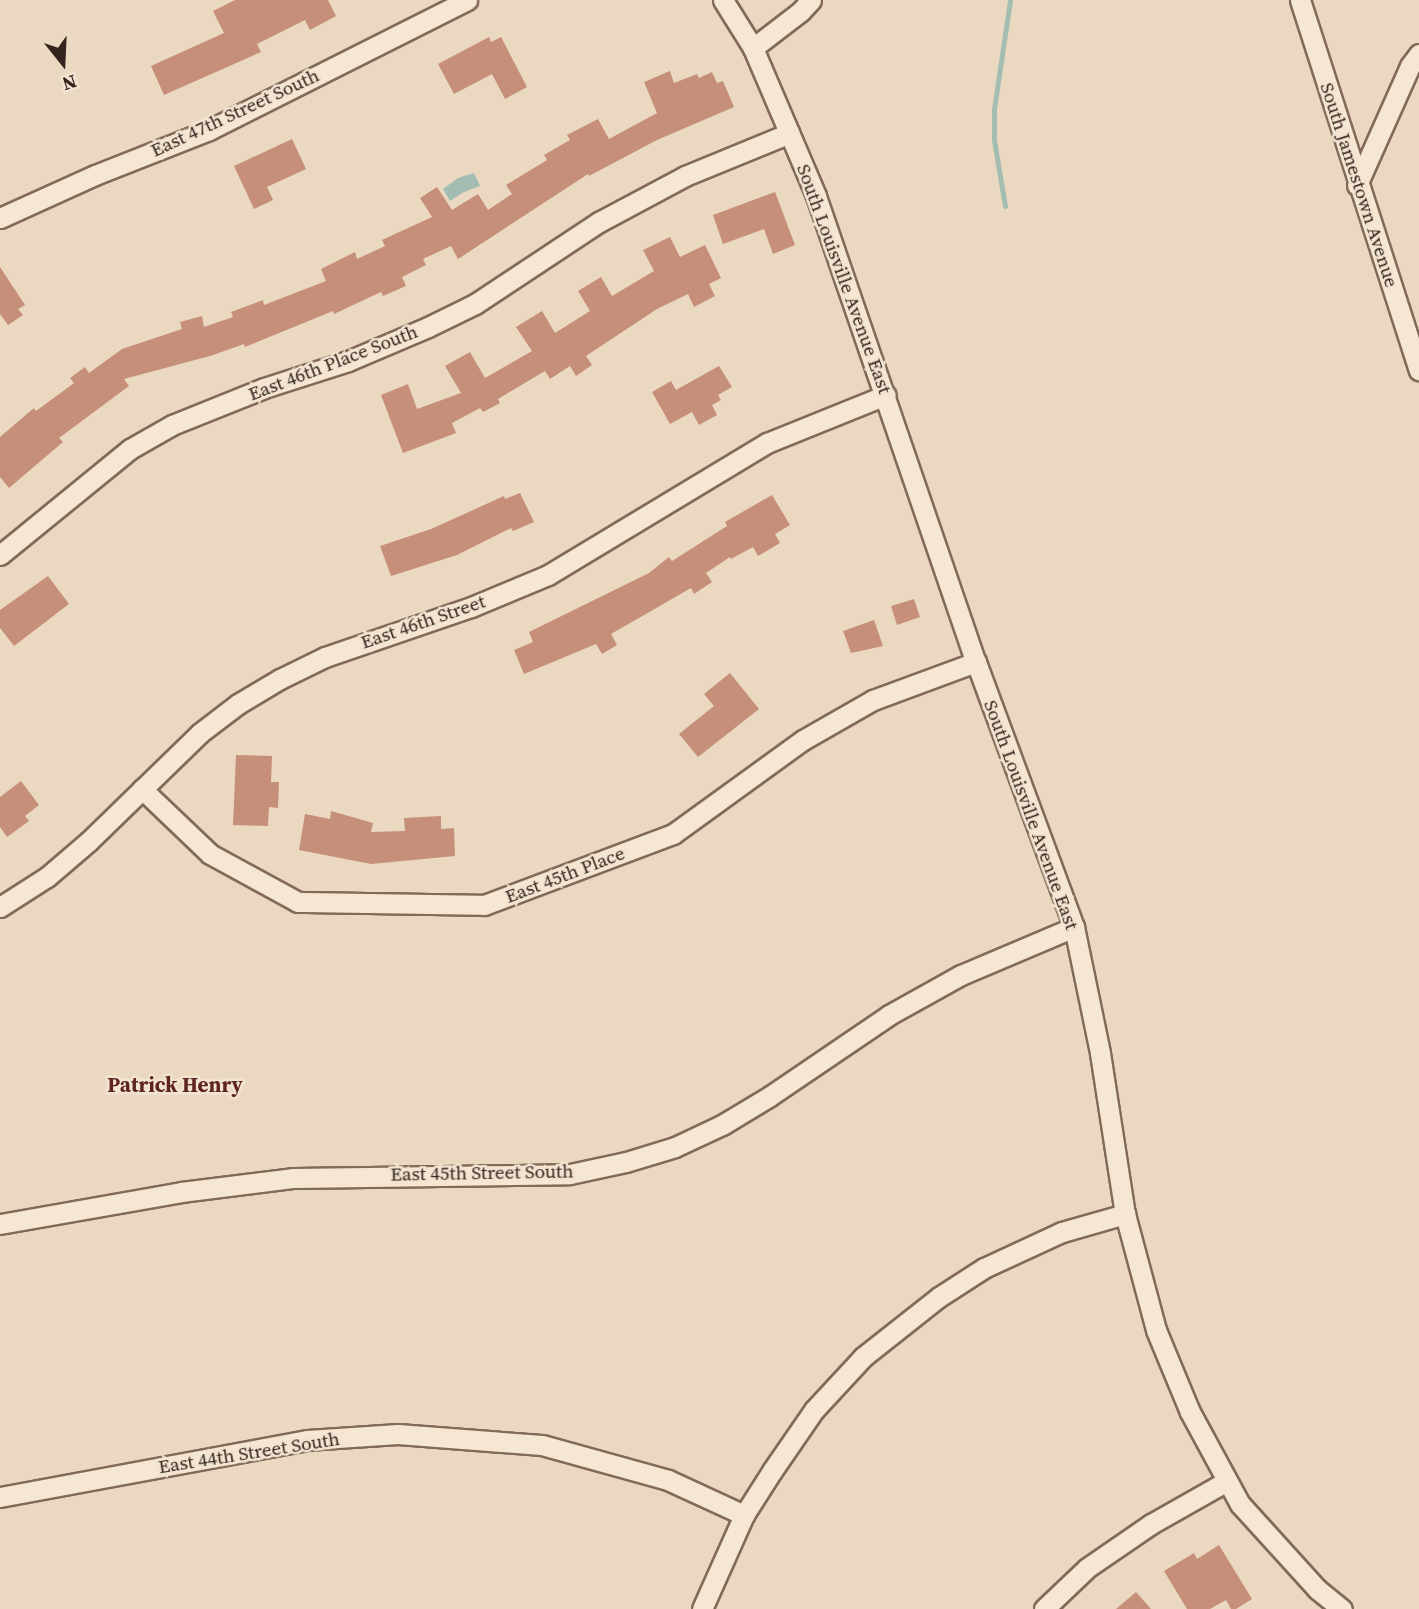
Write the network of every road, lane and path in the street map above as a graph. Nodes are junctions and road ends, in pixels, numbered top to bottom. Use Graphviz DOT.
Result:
graph roads {
  1 [pos="467,0"];
  2 [pos="723,0"];
  3 [pos="810,0"];
  4 [pos="1300,0"];
  5 [pos="753,48"];
  6 [pos="1419,54"];
  7 [pos="790,133"];
  8 [pos="1357,185"];
  9 [pos="0,218"];
  10 [pos="1419,370"];
  11 [pos="886,395"];
  12 [pos="0,555"];
  13 [pos="976,662"];
  14 [pos="142,789"];
  15 [pos="0,907"];
  16 [pos="1074,927"];
  17 [pos="1125,1214"];
  18 [pos="0,1224"];
  19 [pos="1227,1482"];
  20 [pos="0,1497"];
  21 [pos="744,1515"];
  22 [pos="702,1609"];
  23 [pos="1045,1609"];
  24 [pos="1342,1609"];
  1 -- 9 [label="street, East 47th Street South"];
  2 -- 5 [label="street, South Louisville Avenue East"];
  3 -- 5 [label="street"];
  4 -- 8 [label="street, South Jamestown Avenue"];
  5 -- 7 [label="street, South Louisville Avenue East"];
  6 -- 8 [label="street"];
  7 -- 11 [label="street, South Louisville Avenue East"];
  7 -- 12 [label="street, East 46th Place South"];
  8 -- 10 [label="street, South Jamestown Avenue"];
  11 -- 13 [label="street, South Louisville Avenue East"];
  11 -- 14 [label="street, East 46th Street"];
  13 -- 14 [label="street, East 45th Place"];
  13 -- 16 [label="street, South Louisville Avenue East"];
  14 -- 15 [label="street, East 46th Street"];
  16 -- 17 [label="street, South Louisville Avenue East"];
  16 -- 18 [label="street, East 45th Street South"];
  17 -- 19 [label="street, South Louisville Avenue East"];
  17 -- 21 [label="street"];
  19 -- 23 [label="street"];
  19 -- 24 [label="street, South Louisville Avenue East"];
  20 -- 21 [label="street, East 44th Street South"];
  21 -- 22 [label="street"];
}
